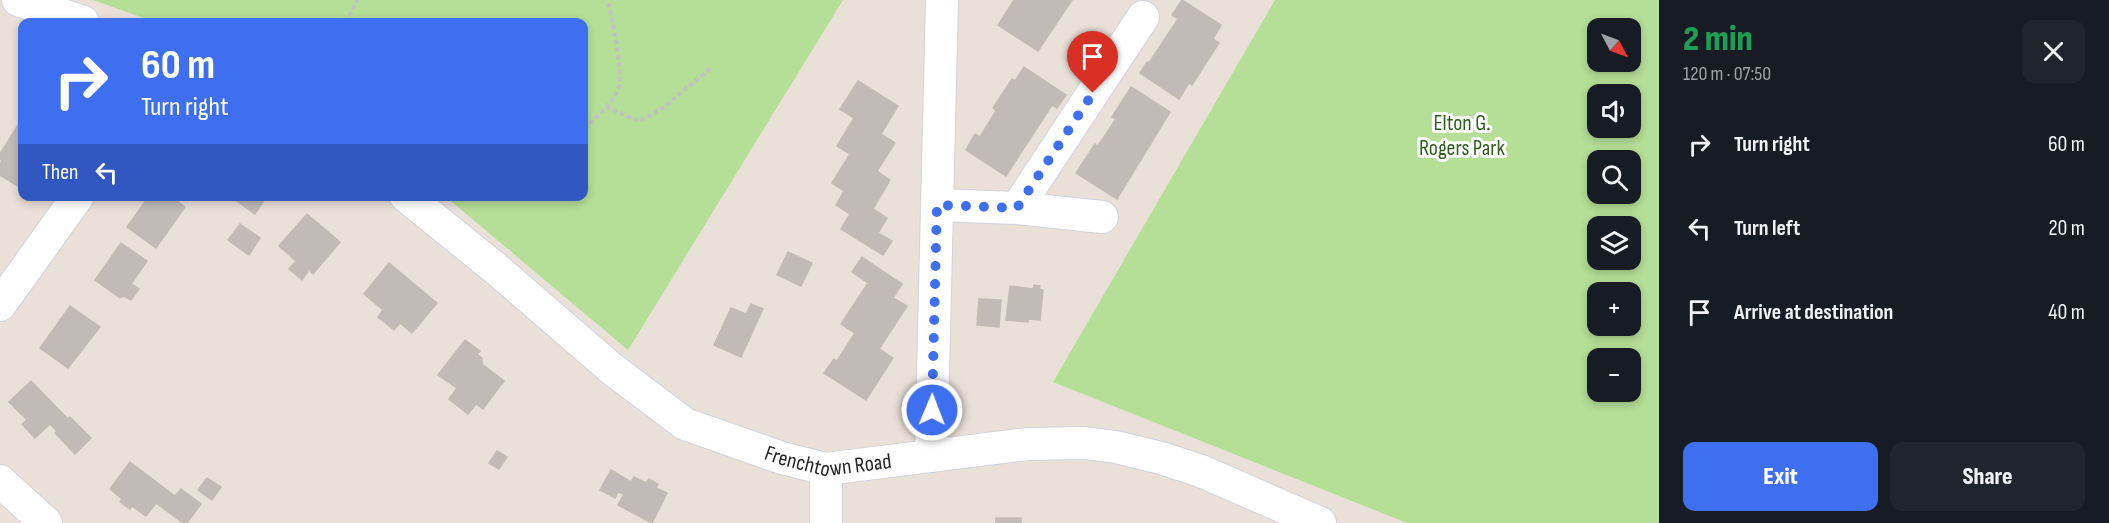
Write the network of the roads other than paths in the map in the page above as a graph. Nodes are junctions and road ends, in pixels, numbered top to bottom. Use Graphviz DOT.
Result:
graph roads {
  1 [pos="18,0"];
  2 [pos="942,0"];
  3 [pos="1143,16"];
  4 [pos="71,18"];
  5 [pos="74,201"];
  6 [pos="412,201"];
  7 [pos="937,205"];
  8 [pos="1017,208"];
  9 [pos="1102,216"];
  10 [pos="0,305"];
  11 [pos="931,456"];
  12 [pos="826,469"];
  13 [pos="0,481"];
  14 [pos="1308,520"];
  15 [pos="46,523"];
  16 [pos="826,523"];
  1 -- 4 [label="street"];
  2 -- 7 [label="street"];
  3 -- 8 [label="street"];
  5 -- 10 [label="street"];
  6 -- 12 [label="street, Frenchtown Road"];
  7 -- 8 [label="street"];
  7 -- 11 [label="street"];
  8 -- 9 [label="street"];
  11 -- 12 [label="street, Frenchtown Road"];
  11 -- 14 [label="street, Frenchtown Road"];
  12 -- 16 [label="street"];
  13 -- 15 [label="street"];
}
